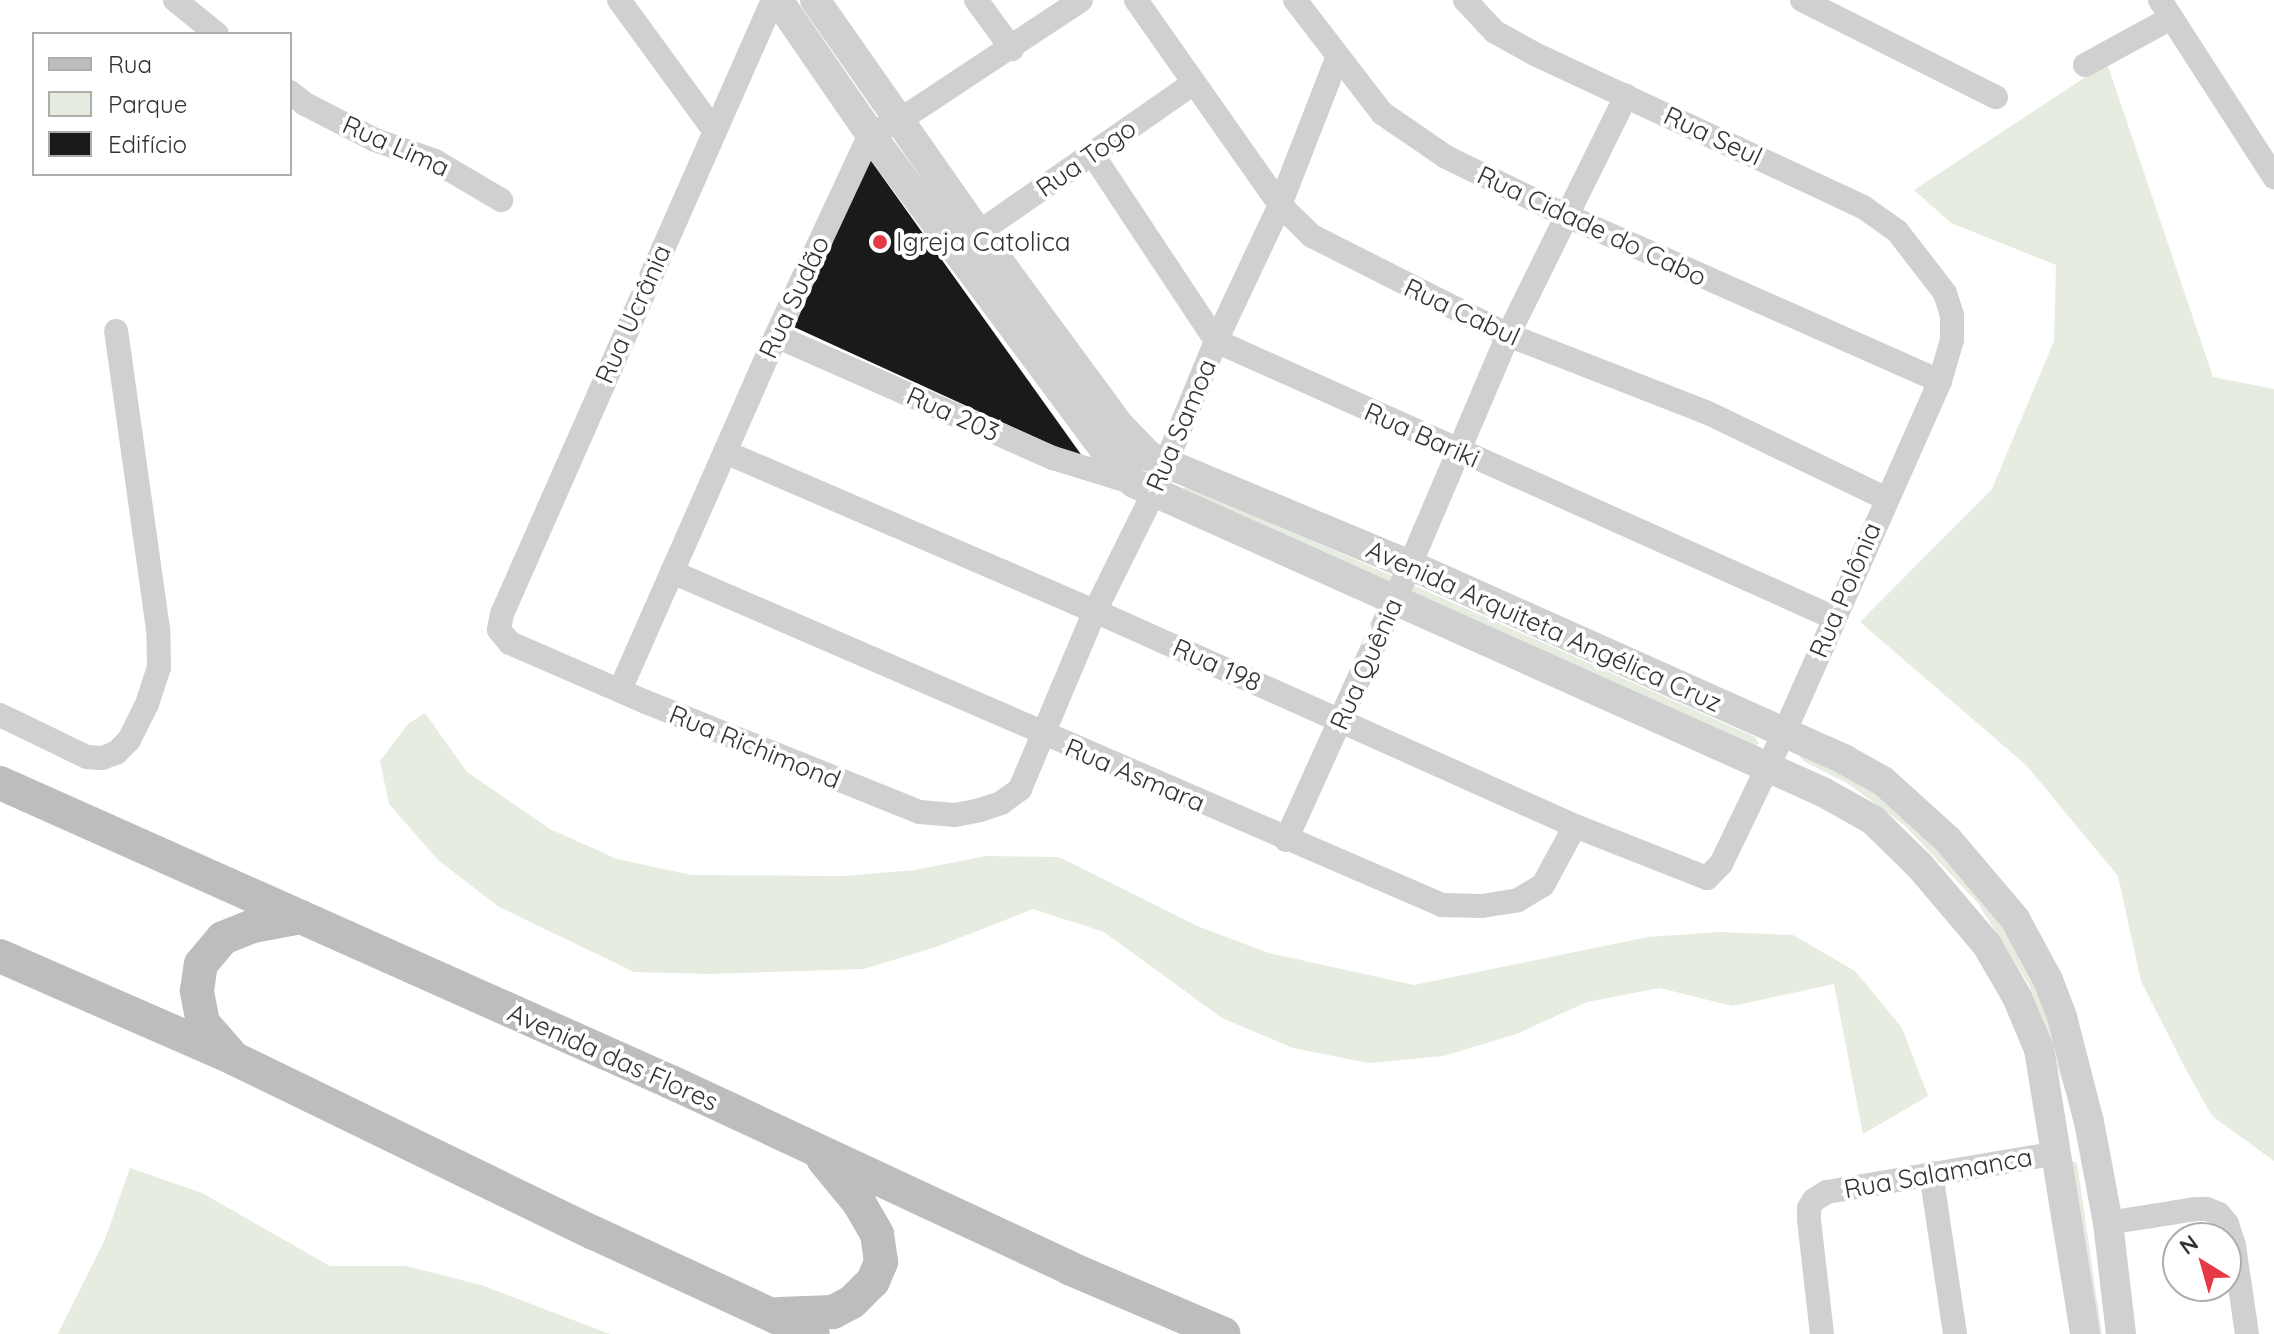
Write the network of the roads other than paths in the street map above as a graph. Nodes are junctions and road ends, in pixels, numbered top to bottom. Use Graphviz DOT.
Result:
graph roads {
  1 [pos="175,0"];
  2 [pos="619,0"];
  3 [pos="775,0"];
  4 [pos="815,0"];
  5 [pos="976,0"];
  6 [pos="1081,0"];
  7 [pos="1136,0"];
  8 [pos="1295,0"];
  9 [pos="1465,0"];
  10 [pos="1802,0"];
  11 [pos="2166,9"];
  12 [pos="215,32"];
  13 [pos="1012,49"];
  14 [pos="1337,59"];
  15 [pos="2085,65"];
  16 [pos="1194,83"];
  17 [pos="292,94"];
  18 [pos="1626,96"];
  19 [pos="1996,97"];
  20 [pos="900,120"];
  21 [pos="713,129"];
  22 [pos="870,134"];
  23 [pos="1093,155"];
  24 [pos="2274,177"];
  25 [pos="501,200"];
  26 [pos="1280,205"];
  27 [pos="1565,215"];
  28 [pos="978,233"];
  29 [pos="1945,293"];
  30 [pos="116,331"];
  31 [pos="1508,335"];
  32 [pos="776,336"];
  33 [pos="1216,341"];
  34 [pos="1940,381"];
  35 [pos="725,452"];
  36 [pos="1459,452"];
  37 [pos="1163,465"];
  38 [pos="1143,488"];
  39 [pos="1885,498"];
  40 [pos="1410,565"];
  41 [pos="672,572"];
  42 [pos="1393,601"];
  43 [pos="1095,611"];
  44 [pos="1832,617"];
  45 [pos="499,630"];
  46 [pos="620,690"];
  47 [pos="0,715"];
  48 [pos="1341,721"];
  49 [pos="1785,731"];
  50 [pos="1045,736"];
  51 [pos="1767,767"];
  52 [pos="0,783"];
  53 [pos="1020,789"];
  54 [pos="1575,826"];
  55 [pos="1286,840"];
  56 [pos="1707,878"];
  57 [pos="301,917"];
  58 [pos="0,956"];
  59 [pos="233,1058"];
  60 [pos="814,1149"];
  61 [pos="2057,1153"];
  62 [pos="1931,1173"];
  63 [pos="2108,1223"];
  64 [pos="770,1314"];
  65 [pos="813,1334"];
  66 [pos="1224,1334"];
  67 [pos="1822,1334"];
  68 [pos="1955,1334"];
  69 [pos="2085,1334"];
  70 [pos="2121,1334"];
  71 [pos="2247,1334"];
  1 -- 12 [label="street"];
  2 -- 21 [label="street"];
  3 -- 21 [label="street, Rua Ucrânia"];
  3 -- 22 [label="street, Avenida Arquiteta Angélica Cruz"];
  4 -- 20 [label="street, Avenida Arquiteta Angélica Cruz"];
  5 -- 13 [label="street"];
  6 -- 13 [label="street"];
  7 -- 16 [label="street, Rua Cabul"];
  8 -- 14 [label="street, Rua Cidade do Cabo"];
  9 -- 18 [label="street, Rua Seul"];
  10 -- 19 [label="street"];
  11 -- 15 [label="street"];
  11 -- 24 [label="street"];
  13 -- 20 [label="street"];
  14 -- 26 [label="street, Rua Samoa"];
  14 -- 27 [label="street, Rua Cidade do Cabo"];
  16 -- 23 [label="street, Rua Togo"];
  16 -- 26 [label="street, Rua Cabul"];
  17 -- 25 [label="street, Rua Lima"];
  18 -- 27 [label="street, Rua Quênia"];
  18 -- 29 [label="street, Rua Seul"];
  20 -- 22 [label="street"];
  20 -- 28 [label="street, Avenida Arquiteta Angélica Cruz"];
  21 -- 45 [label="street, Rua Ucrânia"];
  22 -- 32 [label="street, Rua Sudão"];
  22 -- 38 [label="street, Avenida Arquiteta Angélica Cruz"];
  23 -- 28 [label="street, Rua Togo"];
  23 -- 33 [label="street"];
  26 -- 31 [label="street, Rua Cabul"];
  26 -- 33 [label="street, Rua Samoa"];
  27 -- 31 [label="street, Rua Quênia"];
  27 -- 34 [label="street, Rua Cidade do Cabo"];
  28 -- 37 [label="street, Avenida Arquiteta Angélica Cruz"];
  29 -- 34 [label="street, Rua Polônia"];
  30 -- 47 [label="street"];
  31 -- 36 [label="street, Rua Quênia"];
  31 -- 39 [label="street, Rua Cabul"];
  32 -- 35 [label="street, Rua Sudão"];
  32 -- 38 [label="street, Rua 203"];
  33 -- 36 [label="street, Rua Bariki"];
  33 -- 37 [label="street, Rua Samoa"];
  34 -- 39 [label="street, Rua Polônia"];
  35 -- 41 [label="street, Rua Sudão"];
  35 -- 43 [label="street, Rua 198"];
  36 -- 40 [label="street, Rua Quênia"];
  36 -- 44 [label="street, Rua Bariki"];
  37 -- 38 [label="street, Rua Samoa"];
  37 -- 40 [label="street, Avenida Arquiteta Angélica Cruz"];
  38 -- 42 [label="street, Avenida Arquiteta Angélica Cruz"];
  38 -- 43 [label="street, Rua Samoa"];
  39 -- 44 [label="street, Rua Polônia"];
  40 -- 42 [label="street, Rua Quênia"];
  40 -- 49 [label="street, Avenida Arquiteta Angélica Cruz"];
  41 -- 46 [label="street, Rua Sudão"];
  41 -- 50 [label="street, Rua Asmara"];
  42 -- 48 [label="street, Rua Quênia"];
  42 -- 51 [label="street, Avenida Arquiteta Angélica Cruz"];
  43 -- 48 [label="street, Rua 198"];
  43 -- 50 [label="street, Rua Samoa"];
  44 -- 49 [label="street, Rua Polônia"];
  45 -- 46 [label="street, Rua Richimond"];
  46 -- 53 [label="street, Rua Richimond"];
  48 -- 54 [label="street, Rua 198"];
  48 -- 55 [label="street, Rua Quênia"];
  49 -- 51 [label="street, Rua Polônia"];
  49 -- 63 [label="street, Avenida Arquiteta Angélica Cruz"];
  50 -- 53 [label="street, Rua Samoa"];
  50 -- 55 [label="street, Rua Asmara"];
  51 -- 56 [label="street, Rua Polônia"];
  51 -- 61 [label="street, Avenida Arquiteta Angélica Cruz"];
  52 -- 57 [label="main road, Avenida das Flores"];
  54 -- 55 [label="street, Rua Asmara"];
  54 -- 56 [label="street, Rua 198"];
  57 -- 59 [label="main road"];
  57 -- 60 [label="main road, Avenida das Flores"];
  58 -- 59 [label="main road"];
  59 -- 64 [label="main road"];
  60 -- 64 [label="main road"];
  60 -- 66 [label="main road, Avenida das Flores"];
  61 -- 62 [label="street, Rua Salamanca"];
  61 -- 69 [label="street, Avenida Arquiteta Angélica Cruz"];
  62 -- 67 [label="street, Rua Salamanca"];
  62 -- 68 [label="street"];
  63 -- 70 [label="street, Avenida Arquiteta Angélica Cruz"];
  63 -- 71 [label="street"];
  64 -- 65 [label="main road"];
}
